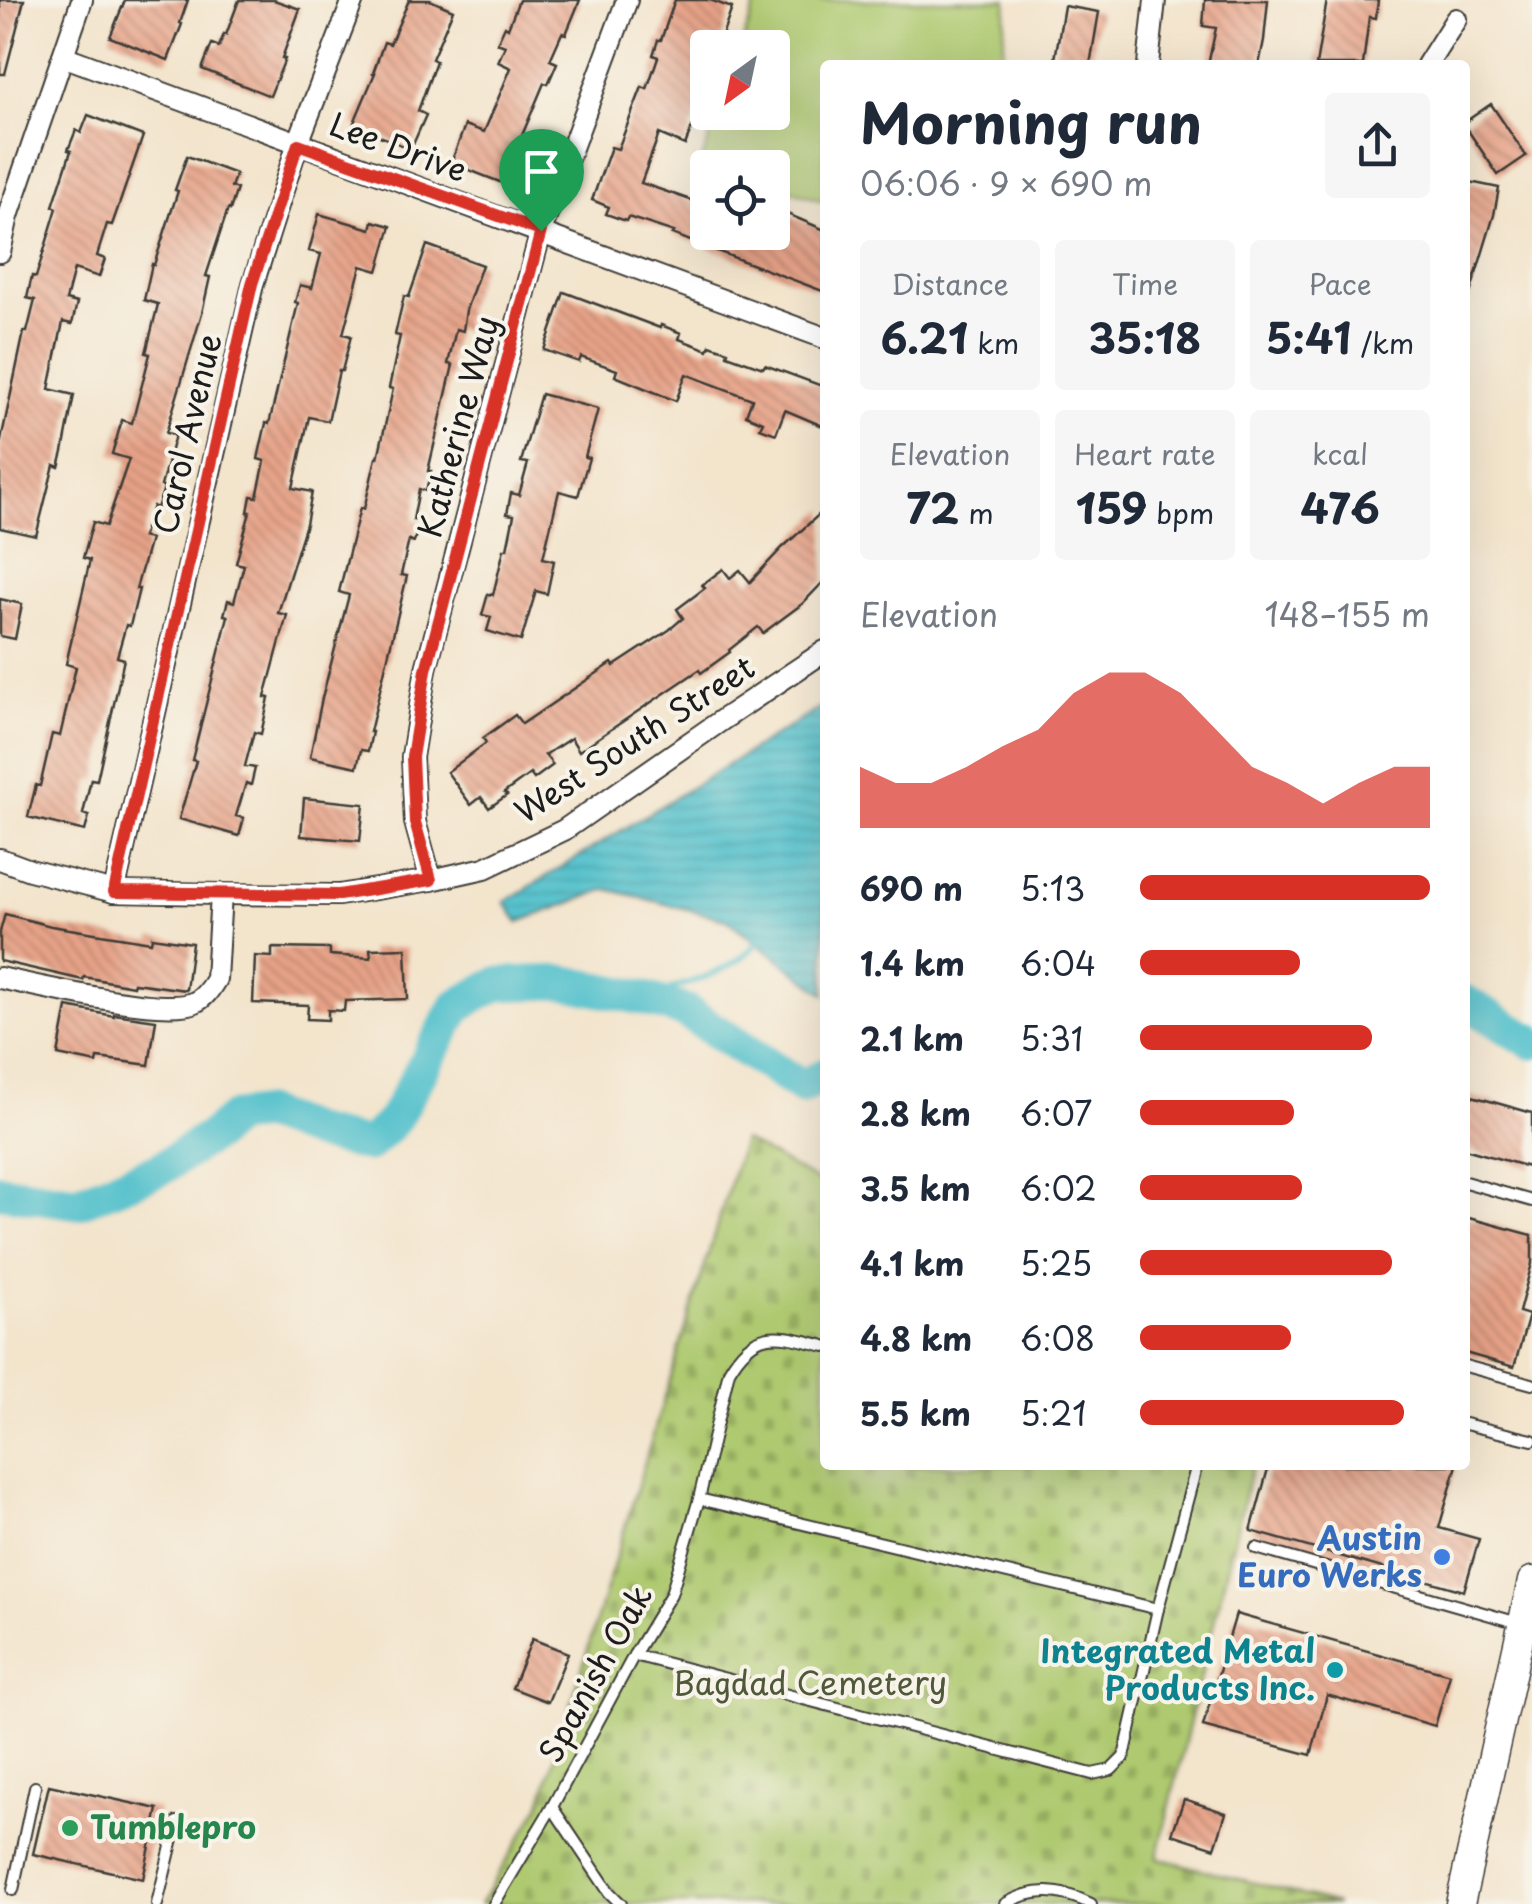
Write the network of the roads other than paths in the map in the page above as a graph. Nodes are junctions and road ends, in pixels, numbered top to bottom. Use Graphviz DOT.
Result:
graph roads {
  1 [pos="82,0"];
  2 [pos="352,0"];
  3 [pos="627,0"];
  4 [pos="1156,0"];
  5 [pos="1456,20"];
  6 [pos="63,56"];
  7 [pos="1149,60"];
  8 [pos="1430,60"];
  9 [pos="298,144"];
  10 [pos="541,231"];
  11 [pos="0,252"];
  12 [pos="820,336"];
  13 [pos="820,654"];
  14 [pos="0,860"];
  15 [pos="431,880"];
  16 [pos="114,892"];
  17 [pos="221,894"];
  18 [pos="0,978"];
  19 [pos="1470,1183"];
  20 [pos="1532,1200"];
  21 [pos="820,1345"];
  22 [pos="1470,1367"];
  23 [pos="1532,1384"];
  24 [pos="1470,1425"];
  25 [pos="1532,1440"];
  26 [pos="1195,1470"];
  27 [pos="698,1499"];
  28 [pos="1256,1548"];
  29 [pos="1532,1581"];
  30 [pos="1158,1609"];
  31 [pos="1522,1624"];
  32 [pos="634,1655"];
  33 [pos="35,1787"];
  34 [pos="552,1807"];
  35 [pos="176,1822"];
  36 [pos="12,1890"];
  37 [pos="157,1904"];
  38 [pos="494,1904"];
  39 [pos="621,1904"];
  40 [pos="1005,1904"];
  41 [pos="1091,1904"];
  42 [pos="1460,1904"];
  1 -- 6 [label="street"];
  2 -- 9 [label="street, Carol Avenue"];
  3 -- 10 [label="street, Katherine Way"];
  4 -- 7 [label="street"];
  5 -- 8 [label="street"];
  6 -- 9 [label="street, Lee Drive"];
  6 -- 11 [label="street"];
  9 -- 10 [label="street, Lee Drive"];
  9 -- 16 [label="street, Carol Avenue"];
  10 -- 12 [label="street, Lee Drive"];
  10 -- 15 [label="street, Katherine Way"];
  13 -- 15 [label="street, West South Street"];
  14 -- 16 [label="street, West South Street"];
  15 -- 17 [label="street, West South Street"];
  16 -- 17 [label="street, West South Street"];
  17 -- 18 [label="street"];
  19 -- 20 [label="lane"];
  21 -- 27 [label="lane, Spanish Oak"];
  22 -- 23 [label="lane"];
  24 -- 25 [label="lane"];
  26 -- 30 [label="lane"];
  27 -- 30 [label="lane"];
  27 -- 32 [label="lane, Spanish Oak"];
  28 -- 31 [label="lane"];
  29 -- 31 [label="main road"];
  30 -- 32 [label="lane"];
  31 -- 42 [label="main road"];
  32 -- 34 [label="lane, Spanish Oak"];
  33 -- 36 [label="lane"];
  34 -- 38 [label="lane, Spanish Oak"];
  34 -- 39 [label="lane"];
  35 -- 37 [label="lane"];
  40 -- 41 [label="lane"];
}
